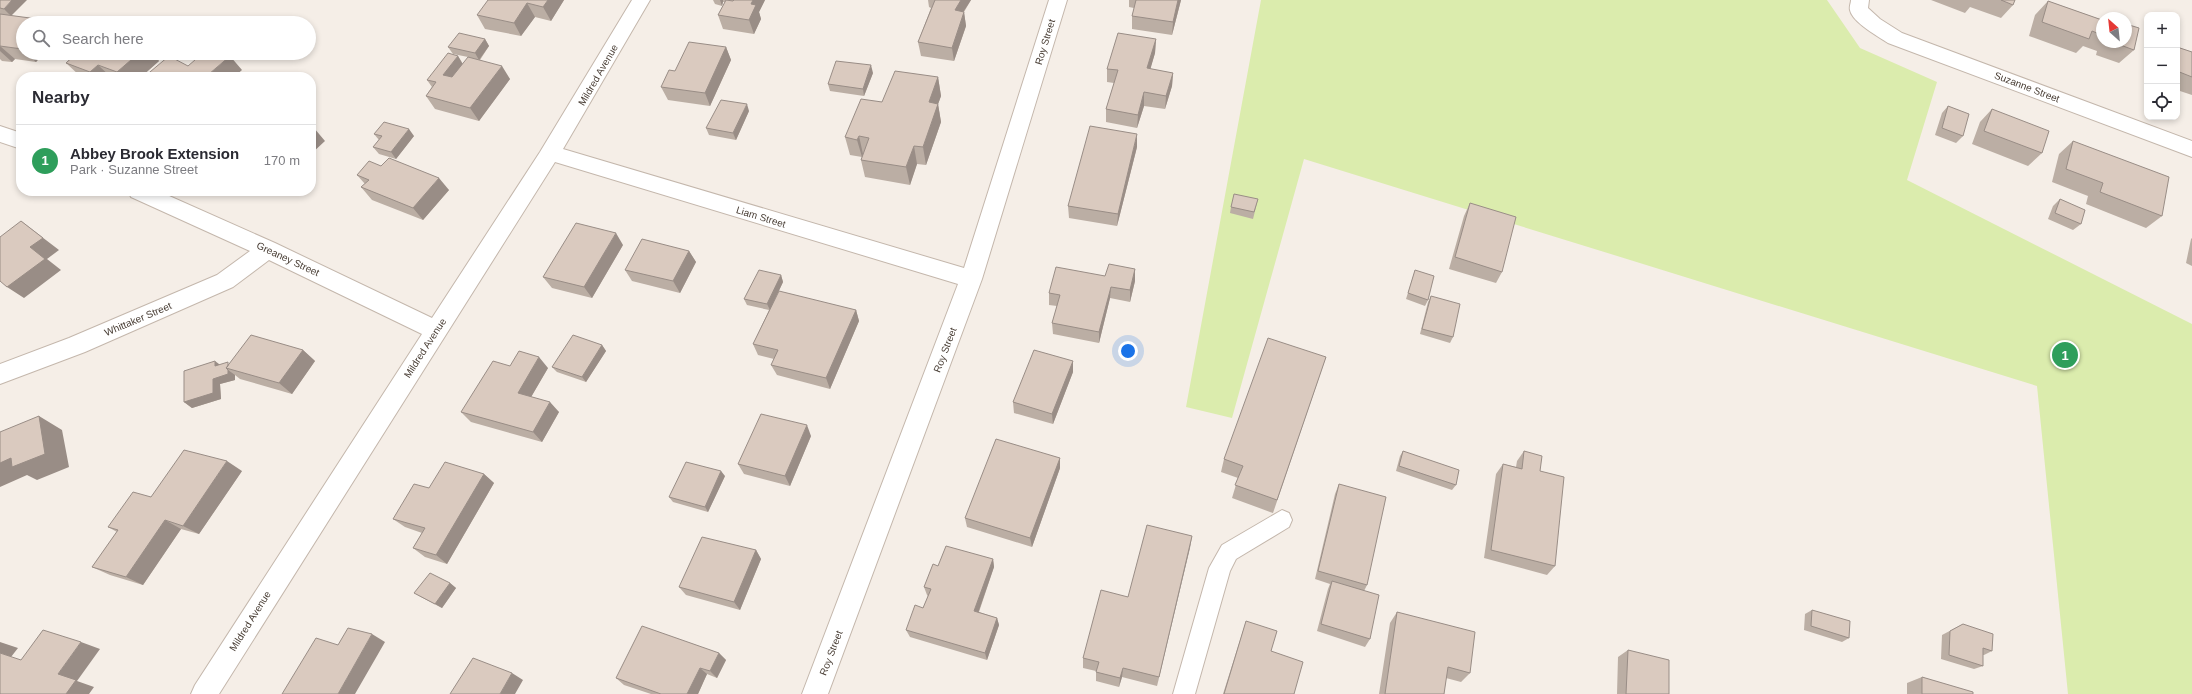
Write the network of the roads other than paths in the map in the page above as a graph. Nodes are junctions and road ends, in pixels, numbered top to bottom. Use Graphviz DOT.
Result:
graph roads {
  1 [pos="642,0"];
  2 [pos="1058,0"];
  3 [pos="1860,0"];
  4 [pos="0,134"];
  5 [pos="16,139"];
  6 [pos="2192,149"];
  7 [pos="551,153"];
  8 [pos="149,196"];
  9 [pos="268,249"];
  10 [pos="971,279"];
  11 [pos="436,330"];
  12 [pos="0,374"];
  13 [pos="1282,520"];
  14 [pos="204,694"];
  15 [pos="815,694"];
  16 [pos="1184,694"];
  1 -- 7 [label="street, Mildred Avenue"];
  2 -- 10 [label="street, Roy Street"];
  3 -- 6 [label="street, Suzanne Street"];
  4 -- 5 [label="street"];
  7 -- 10 [label="street, Liam Street"];
  7 -- 11 [label="street, Mildred Avenue"];
  8 -- 9 [label="street, Greaney Street"];
  9 -- 11 [label="street, Greaney Street"];
  9 -- 12 [label="street, Whittaker Street"];
  10 -- 15 [label="street, Roy Street"];
  11 -- 14 [label="street, Mildred Avenue"];
  13 -- 16 [label="lane"];
}
